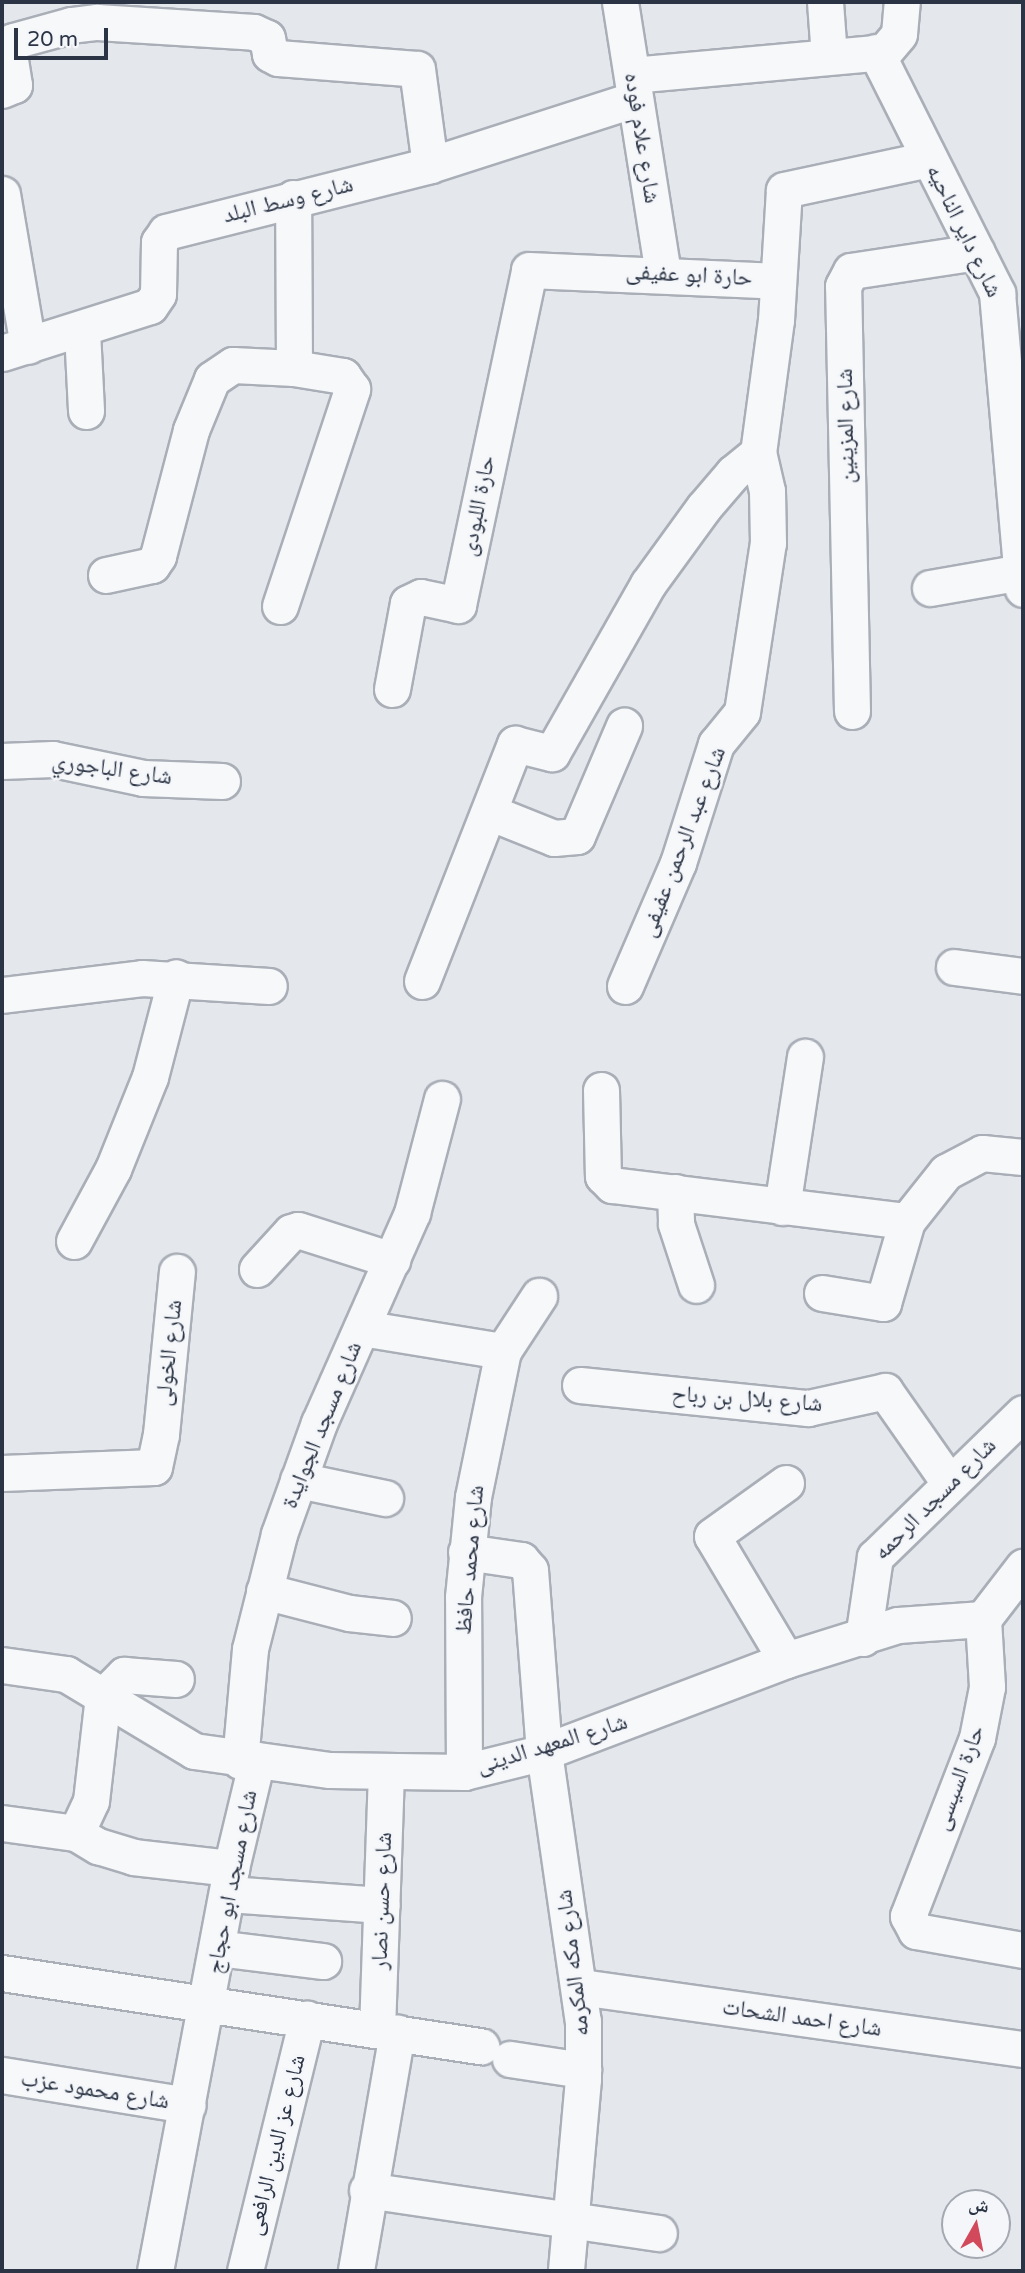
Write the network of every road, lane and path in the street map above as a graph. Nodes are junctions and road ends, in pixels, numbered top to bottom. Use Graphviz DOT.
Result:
graph roads {
  1 [pos="620,2"];
  2 [pos="825,2"];
  3 [pos="902,2"];
  4 [pos="880,52"];
  5 [pos="829,56"];
  6 [pos="634,87"];
  7 [pos="2,90"];
  8 [pos="929,159"];
  9 [pos="430,165"];
  10 [pos="2,194"];
  11 [pos="293,198"];
  12 [pos="977,252"];
  13 [pos="529,270"];
  14 [pos="663,274"];
  15 [pos="778,281"];
  16 [pos="1010,292"];
  17 [pos="82,331"];
  18 [pos="15,350"];
  19 [pos="294,368"];
  20 [pos="86,411"];
  21 [pos="758,453"];
  22 [pos="106,575"];
  23 [pos="1022,581"];
  24 [pos="930,588"];
  25 [pos="281,606"];
  26 [pos="392,689"];
  27 [pos="852,711"];
  28 [pos="624,726"];
  29 [pos="2,761"];
  30 [pos="222,781"];
  31 [pos="489,811"];
  32 [pos="954,967"];
  33 [pos="1023,976"];
  34 [pos="176,977"];
  35 [pos="422,981"];
  36 [pos="269,986"];
  37 [pos="625,986"];
  38 [pos="2,995"];
  39 [pos="805,1057"];
  40 [pos="601,1090"];
  41 [pos="442,1099"];
  42 [pos="1009,1155"];
  43 [pos="676,1192"];
  44 [pos="782,1207"];
  45 [pos="907,1221"];
  46 [pos="74,1241"];
  47 [pos="392,1260"];
  48 [pos="257,1269"];
  49 [pos="177,1272"];
  50 [pos="696,1285"];
  51 [pos="822,1293"];
  52 [pos="539,1296"];
  53 [pos="362,1328"];
  54 [pos="503,1351"];
  55 [pos="580,1385"];
  56 [pos="1023,1413"];
  57 [pos="2,1474"];
  58 [pos="298,1480"];
  59 [pos="948,1481"];
  60 [pos="786,1483"];
  61 [pos="385,1498"];
  62 [pos="466,1552"];
  63 [pos="1023,1567"];
  64 [pos="264,1591"];
  65 [pos="393,1618"];
  66 [pos="983,1619"];
  67 [pos="863,1638"];
  68 [pos="786,1660"];
  69 [pos="2,1665"];
  70 [pos="176,1679"];
  71 [pos="103,1696"];
  72 [pos="544,1752"];
  73 [pos="249,1761"];
  74 [pos="386,1772"];
  75 [pos="464,1772"];
  76 [pos="2,1823"];
  77 [pos="76,1833"];
  78 [pos="230,1881"];
  79 [pos="382,1905"];
  80 [pos="218,1948"];
  81 [pos="1023,1950"];
  82 [pos="323,1961"];
  83 [pos="2,1973"];
  84 [pos="581,1987"];
  85 [pos="208,2004"];
  86 [pos="307,2019"];
  87 [pos="387,2031"];
  88 [pos="1023,2049"];
  89 [pos="583,2070"];
  90 [pos="2,2075"];
  91 [pos="188,2105"];
  92 [pos="367,2190"];
  93 [pos="573,2217"];
  94 [pos="659,2233"];
  95 [pos="155,2271"];
  96 [pos="245,2271"];
  97 [pos="357,2271"];
  98 [pos="566,2271"];
  1 -- 6 [label="street, شارع علام فوده"];
  2 -- 5 [label="street"];
  3 -- 4 [label="street"];
  4 -- 5 [label="street, شارع وسط البلد"];
  4 -- 8 [label="street, شارع داير الناحيه"];
  5 -- 6 [label="street, شارع وسط البلد"];
  6 -- 9 [label="street, شارع وسط البلد"];
  6 -- 14 [label="street, شارع علام فوده"];
  7 -- 9 [label="street"];
  8 -- 12 [label="street, شارع داير الناحيه"];
  8 -- 15 [label="street, حارة ابو عفيفى"];
  9 -- 11 [label="street, شارع وسط البلد"];
  10 -- 18 [label="street"];
  11 -- 17 [label="street, شارع وسط البلد"];
  11 -- 19 [label="street"];
  12 -- 16 [label="street, شارع داير الناحيه"];
  12 -- 27 [label="street, شارع المزينين"];
  13 -- 14 [label="street, حارة ابو عفيفى"];
  13 -- 26 [label="street, حارة اللبودى"];
  14 -- 15 [label="street, حارة ابو عفيفى"];
  15 -- 21 [label="street, شارع عبد الرحمن عفيفى"];
  16 -- 23 [label="street, شارع داير الناحيه"];
  17 -- 18 [label="street, شارع وسط البلد"];
  17 -- 20 [label="street"];
  19 -- 22 [label="street"];
  19 -- 25 [label="street"];
  21 -- 31 [label="street"];
  21 -- 37 [label="street, شارع عبد الرحمن عفيفى"];
  23 -- 24 [label="street"];
  28 -- 31 [label="street"];
  29 -- 30 [label="street, شارع الباجوري"];
  31 -- 35 [label="street"];
  32 -- 33 [label="street"];
  34 -- 36 [label="street"];
  34 -- 38 [label="street"];
  34 -- 46 [label="street"];
  39 -- 44 [label="street"];
  40 -- 43 [label="street"];
  41 -- 47 [label="street, شارع مسجد الجوايدة"];
  42 -- 45 [label="street"];
  43 -- 44 [label="street"];
  43 -- 50 [label="street"];
  44 -- 45 [label="street"];
  45 -- 51 [label="street"];
  47 -- 48 [label="street"];
  47 -- 53 [label="street, شارع مسجد الجوايدة"];
  49 -- 57 [label="street, شارع الخولى"];
  52 -- 54 [label="street, شارع محمد حافظ"];
  53 -- 54 [label="street"];
  53 -- 58 [label="street, شارع مسجد الجوايدة"];
  54 -- 62 [label="street, شارع محمد حافظ"];
  55 -- 59 [label="street, شارع بلال بن رباح"];
  56 -- 59 [label="street, شارع مسجد الرحمه"];
  58 -- 61 [label="street"];
  58 -- 64 [label="street, شارع مسجد الجوايدة"];
  59 -- 67 [label="street, شارع مسجد الرحمه"];
  60 -- 68 [label="street"];
  62 -- 72 [label="street, شارع مكه المكرمه"];
  62 -- 75 [label="street, شارع محمد حافظ"];
  63 -- 66 [label="street"];
  64 -- 65 [label="street"];
  64 -- 73 [label="street, شارع مسجد الجوايدة"];
  66 -- 67 [label="street, شارع المعهد الدينى"];
  66 -- 81 [label="street, حارة السيسى"];
  67 -- 68 [label="street, شارع المعهد الدينى"];
  68 -- 72 [label="street, شارع المعهد الدينى"];
  69 -- 71 [label="street, شارع المعهد الدينى"];
  70 -- 71 [label="street"];
  71 -- 73 [label="street, شارع المعهد الدينى"];
  71 -- 77 [label="street"];
  72 -- 75 [label="street, شارع المعهد الدينى"];
  72 -- 84 [label="street, شارع مكه المكرمه"];
  73 -- 74 [label="street, شارع المعهد الدينى"];
  73 -- 78 [label="street, شارع مسجد ابو حجاج"];
  74 -- 75 [label="street, شارع المعهد الدينى"];
  74 -- 79 [label="street, شارع حسن نصار"];
  76 -- 77 [label="street"];
  77 -- 78 [label="street"];
  78 -- 79 [label="street"];
  78 -- 80 [label="street, شارع مسجد ابو حجاج"];
  79 -- 87 [label="street, شارع حسن نصار"];
  80 -- 82 [label="street"];
  80 -- 85 [label="street, شارع مسجد ابو حجاج"];
  83 -- 85 [label="street"];
  84 -- 88 [label="street, شارع احمد الشحات"];
  84 -- 89 [label="street, شارع مكه المكرمه"];
  85 -- 86 [label="street"];
  85 -- 91 [label="street"];
  86 -- 87 [label="street"];
  86 -- 96 [label="street, شارع عز الدين الرافعى"];
  87 -- 89 [label="street"];
  87 -- 92 [label="street, شارع حسن نصار"];
  89 -- 93 [label="street, شارع مكه المكرمه"];
  90 -- 91 [label="street, شارع محمود عزب"];
  91 -- 95 [label="street"];
  92 -- 93 [label="street"];
  92 -- 97 [label="street, شارع حسن نصار"];
  93 -- 94 [label="street"];
  93 -- 98 [label="street, شارع مكه المكرمه"];
}
